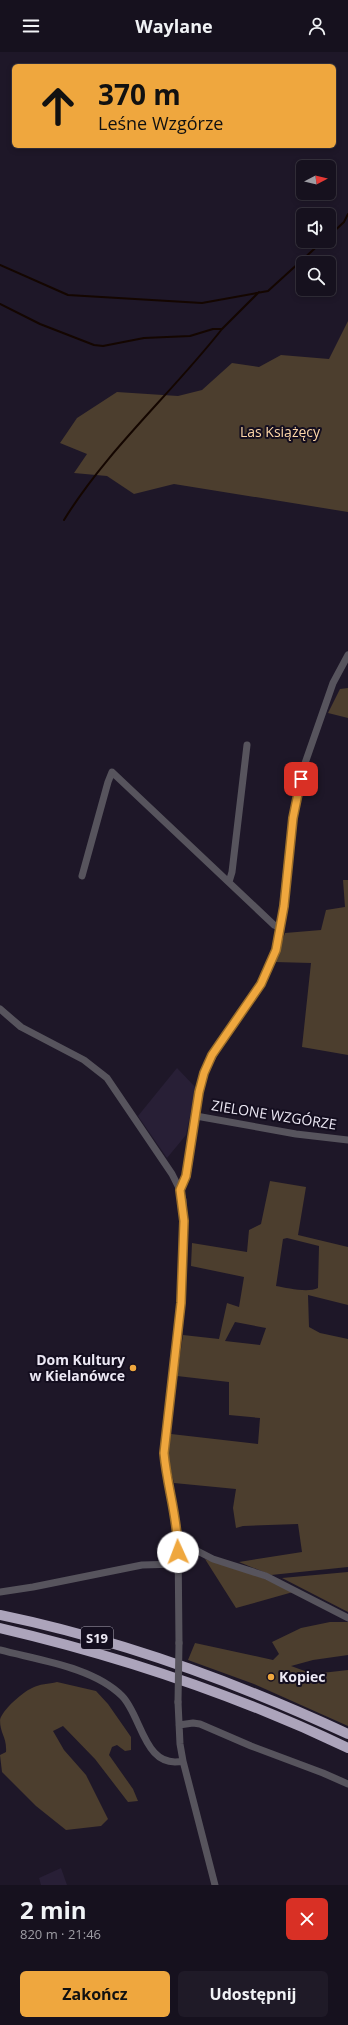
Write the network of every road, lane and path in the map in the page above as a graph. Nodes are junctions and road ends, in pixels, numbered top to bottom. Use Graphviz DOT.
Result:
graph roads {
  1 [pos="348,655"];
  2 [pos="247,745"];
  3 [pos="82,876"];
  4 [pos="229,882"];
  5 [pos="281,928"];
  6 [pos="1,1011"];
  7 [pos="196,1116"];
  8 [pos="348,1140"];
  9 [pos="180,1190"];
  10 [pos="178,1541"];
  11 [pos="178,1564"];
  12 [pos="0,1592"];
  13 [pos="0,1615"];
  14 [pos="348,1618"];
  15 [pos="0,1628"];
  16 [pos="0,1650"];
  17 [pos="179,1725"];
  18 [pos="348,1734"];
  19 [pos="348,1748"];
  20 [pos="183,1761"];
  21 [pos="348,1784"];
  22 [pos="215,1885"];
  1 -- 5 [label="street"];
  2 -- 4 [label="street"];
  3 -- 4 [label="street"];
  4 -- 5 [label="street"];
  5 -- 7 [label="street"];
  6 -- 9 [label="street"];
  7 -- 8 [label="street, ZIELONE WZGÓRZE"];
  7 -- 9 [label="street"];
  9 -- 10 [label="street"];
  10 -- 11 [label="street"];
  10 -- 14 [label="street"];
  11 -- 12 [label="street"];
  11 -- 17 [label="street, bridge"];
  13 -- 18 [label="highway, S19"];
  15 -- 19 [label="highway, S19"];
  16 -- 20 [label="street"];
  17 -- 20 [label="street"];
  17 -- 21 [label="street"];
  20 -- 22 [label="street"];
}
